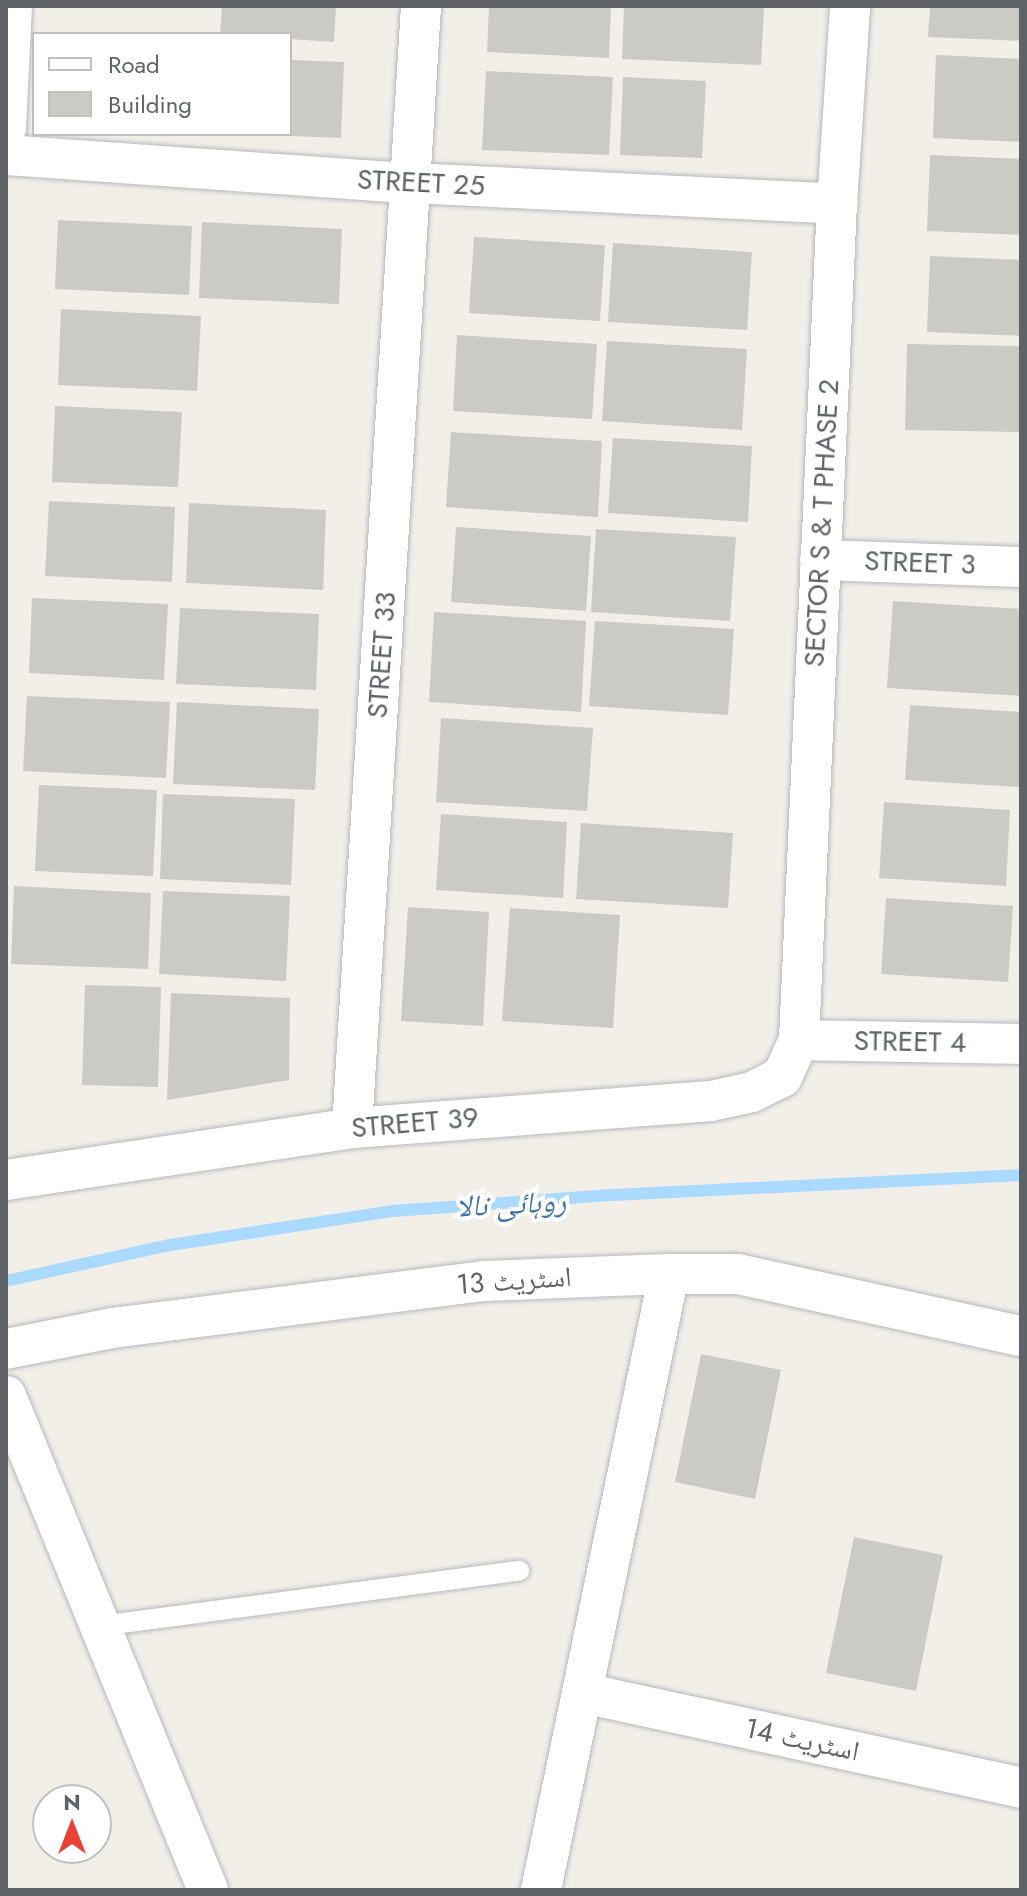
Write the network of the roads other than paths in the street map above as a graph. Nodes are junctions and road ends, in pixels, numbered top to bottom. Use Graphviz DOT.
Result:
graph roads {
  1 [pos="12,6"];
  2 [pos="421,6"];
  3 [pos="850,6"];
  4 [pos="6,128"];
  5 [pos="6,155"];
  6 [pos="411,183"];
  7 [pos="837,204"];
  8 [pos="820,560"];
  9 [pos="1021,567"];
  10 [pos="799,1040"];
  11 [pos="1021,1044"];
  12 [pos="352,1128"];
  13 [pos="6,1180"];
  14 [pos="669,1274"];
  15 [pos="1021,1336"];
  16 [pos="6,1349"];
  17 [pos="6,1396"];
  18 [pos="519,1571"];
  19 [pos="99,1626"];
  20 [pos="583,1693"];
  21 [pos="1021,1788"];
  22 [pos="208,1890"];
  23 [pos="541,1890"];
  1 -- 4 [label="street"];
  2 -- 6 [label="street, STREET 33"];
  3 -- 7 [label="street, SECTOR S & T PHASE 2"];
  5 -- 6 [label="street, STREET 25"];
  6 -- 7 [label="street, STREET 25"];
  6 -- 12 [label="street, STREET 33"];
  7 -- 8 [label="street, SECTOR S & T PHASE 2"];
  8 -- 9 [label="street, STREET 3"];
  8 -- 10 [label="street, SECTOR S & T PHASE 2"];
  10 -- 11 [label="street, STREET 4"];
  10 -- 12 [label="street, STREET 39"];
  12 -- 13 [label="street, STREET 39"];
  14 -- 15 [label="street, اسٹریٹ 13"];
  14 -- 16 [label="street, اسٹریٹ 13"];
  14 -- 20 [label="street"];
  17 -- 19 [label="street"];
  18 -- 19 [label="lane"];
  19 -- 22 [label="street"];
  20 -- 21 [label="street, اسٹریٹ 14"];
  20 -- 23 [label="street"];
}
